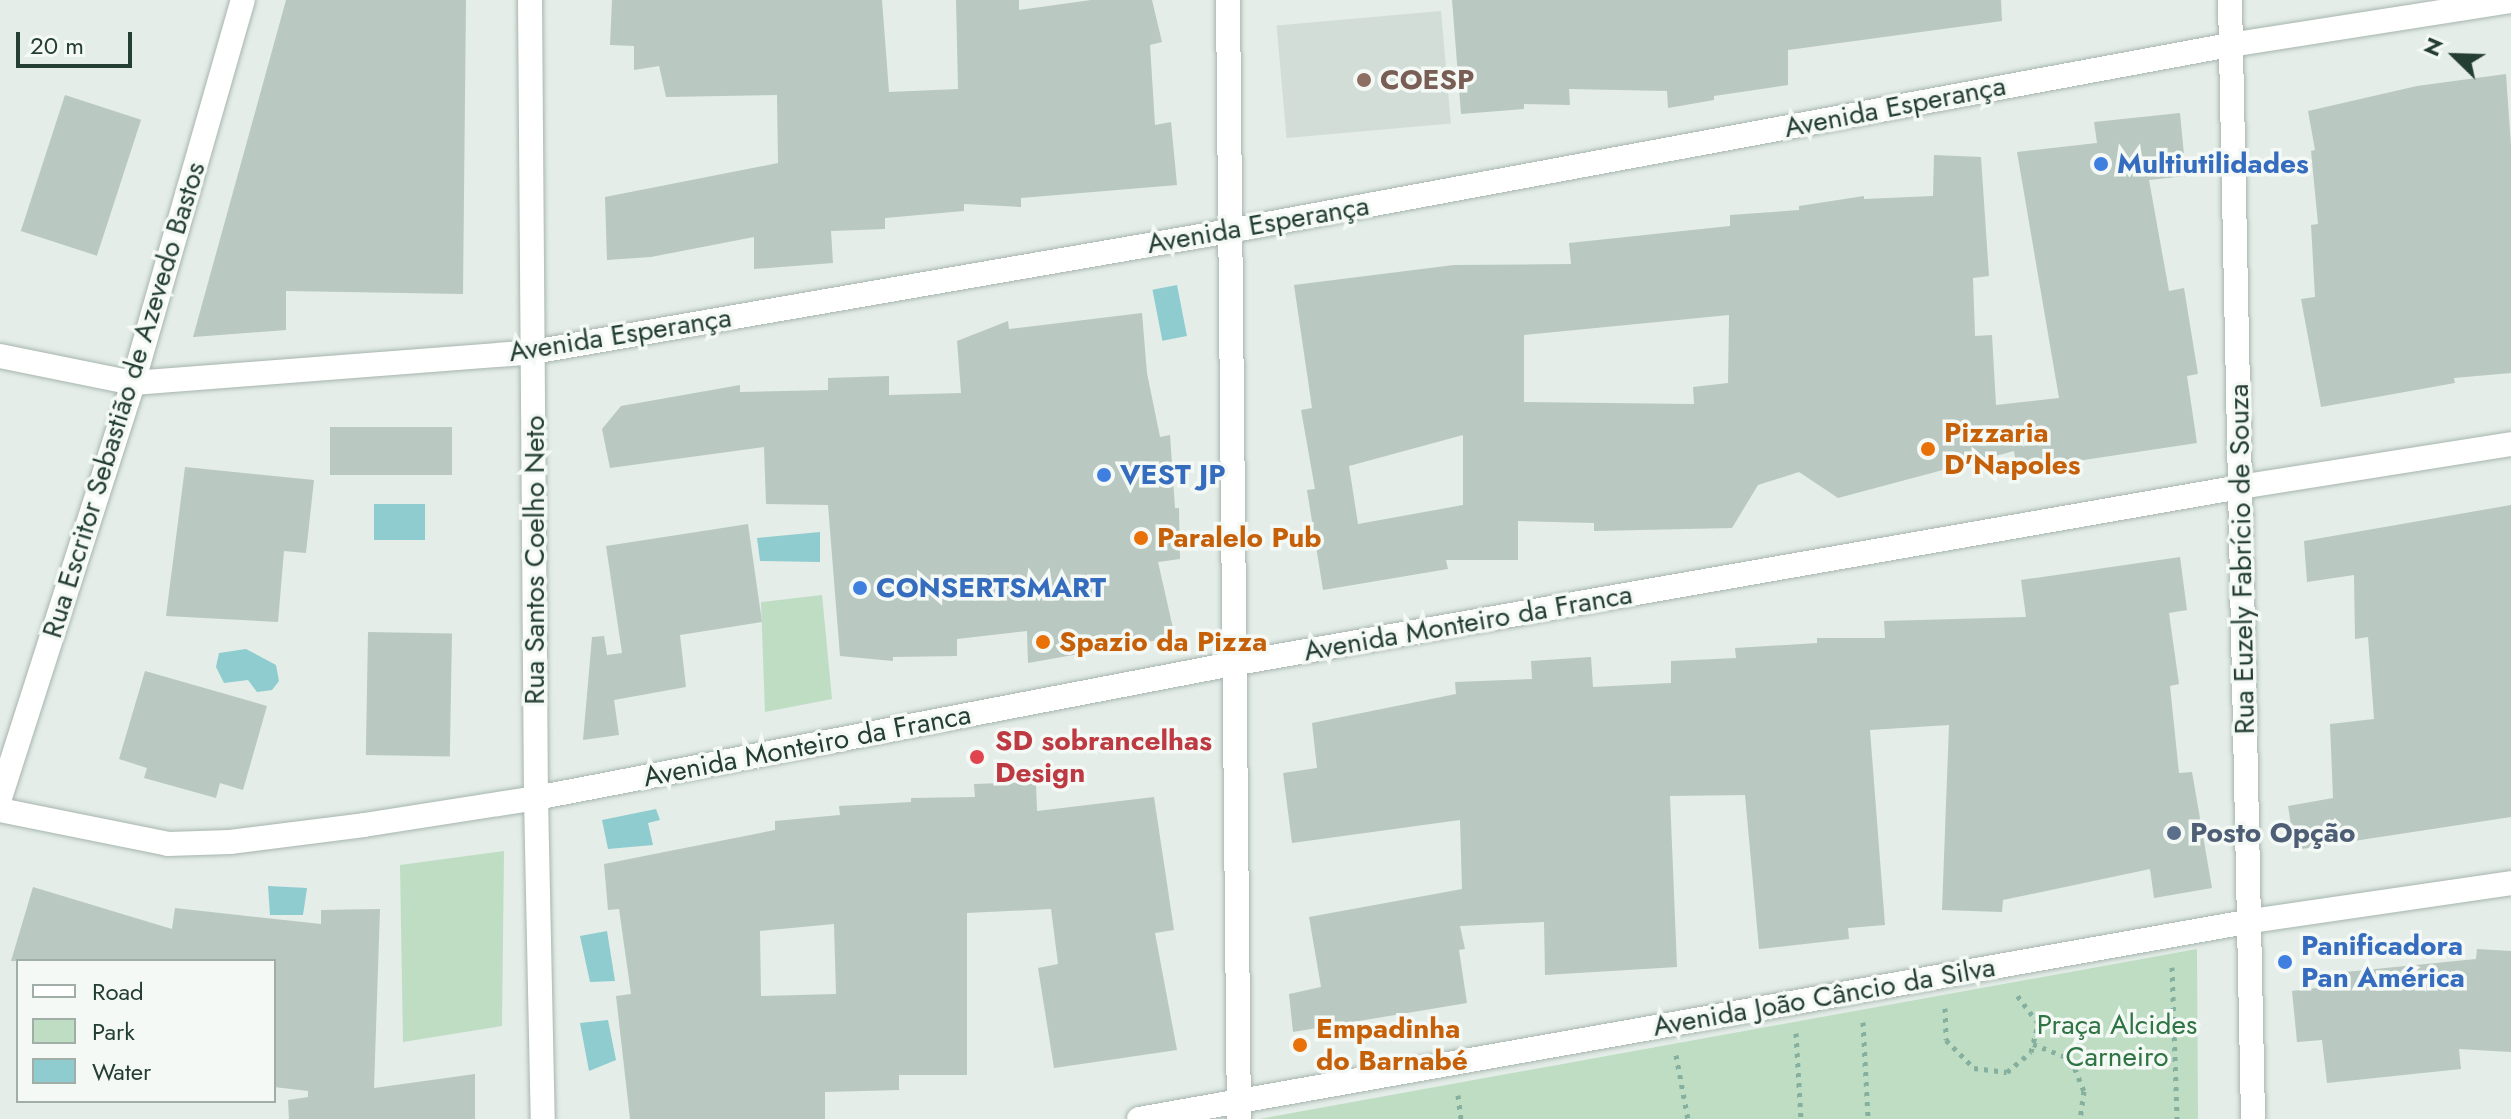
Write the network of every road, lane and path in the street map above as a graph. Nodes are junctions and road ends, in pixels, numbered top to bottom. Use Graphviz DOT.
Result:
graph roads {
  1 [pos="243,0"];
  2 [pos="530,0"];
  3 [pos="1228,0"];
  4 [pos="2230,0"];
  5 [pos="2511,1"];
  6 [pos="2230,45"];
  7 [pos="1229,231"];
  8 [pos="533,352"];
  9 [pos="0,356"];
  10 [pos="133,383"];
  11 [pos="2511,444"];
  12 [pos="2240,487"];
  13 [pos="1232,664"];
  14 [pos="0,798"];
  15 [pos="536,798"];
  16 [pos="0,810"];
  17 [pos="2511,883"];
  18 [pos="2252,921"];
  19 [pos="2157,969"];
  20 [pos="2032,991"];
  21 [pos="2016,994"];
  22 [pos="2002,996"];
  23 [pos="1959,1004"];
  24 [pos="1945,1007"];
  25 [pos="1932,1009"];
  26 [pos="1877,1019"];
  27 [pos="1863,1021"];
  28 [pos="1850,1024"];
  29 [pos="1810,1031"];
  30 [pos="1796,1033"];
  31 [pos="1781,1036"];
  32 [pos="2033,1044"];
  33 [pos="1691,1053"];
  34 [pos="1676,1055"];
  35 [pos="1661,1058"];
  36 [pos="1474,1092"];
  37 [pos="1458,1095"];
  38 [pos="1443,1098"];
  39 [pos="1239,1110"];
  40 [pos="543,1119"];
  41 [pos="1139,1119"];
  42 [pos="1461,1119"];
  43 [pos="1688,1119"];
  44 [pos="1801,1119"];
  45 [pos="1868,1119"];
  46 [pos="2080,1119"];
  47 [pos="2177,1119"];
  48 [pos="2253,1119"];
  1 -- 10 [label="main road, Rua Escritor Sebastião de Azevedo Bastos"];
  2 -- 8 [label="main road, Rua Santos Coelho Neto"];
  3 -- 7 [label="main road"];
  4 -- 6 [label="main road, Rua Euzely Fabrício de Souza"];
  5 -- 6 [label="main road, Avenida Esperança"];
  6 -- 7 [label="main road, Avenida Esperança"];
  6 -- 12 [label="main road, Rua Euzely Fabrício de Souza"];
  7 -- 8 [label="main road, Avenida Esperança"];
  7 -- 13 [label="main road"];
  8 -- 10 [label="main road, Avenida Esperança"];
  8 -- 15 [label="main road, Rua Santos Coelho Neto"];
  9 -- 10 [label="main road, Avenida Esperança"];
  10 -- 14 [label="main road, Rua Escritor Sebastião de Azevedo Bastos"];
  11 -- 12 [label="main road, Avenida Monteiro da Franca"];
  12 -- 13 [label="main road, Avenida Monteiro da Franca"];
  12 -- 18 [label="main road, Rua Euzely Fabrício de Souza"];
  13 -- 15 [label="main road, Avenida Monteiro da Franca"];
  13 -- 39 [label="main road"];
  15 -- 16 [label="main road, Avenida Monteiro da Franca"];
  15 -- 40 [label="main road, Rua Santos Coelho Neto"];
  17 -- 18 [label="main road, Avenida João Câncio da Silva"];
  18 -- 39 [label="main road, Avenida João Câncio da Silva"];
  18 -- 48 [label="main road, Rua Euzely Fabrício de Souza"];
  19 -- 47 [label="path"];
  20 -- 21 [label="path"];
  21 -- 22 [label="path"];
  21 -- 32 [label="path"];
  23 -- 24 [label="path"];
  24 -- 25 [label="path"];
  24 -- 32 [label="path"];
  26 -- 27 [label="path"];
  27 -- 28 [label="path"];
  27 -- 45 [label="path"];
  29 -- 30 [label="path"];
  30 -- 31 [label="path"];
  30 -- 44 [label="path"];
  32 -- 46 [label="path"];
  33 -- 34 [label="path"];
  34 -- 35 [label="path"];
  34 -- 43 [label="path"];
  36 -- 37 [label="path"];
  37 -- 38 [label="path"];
  37 -- 42 [label="path"];
  39 -- 41 [label="main road, Avenida João Câncio da Silva"];
}
